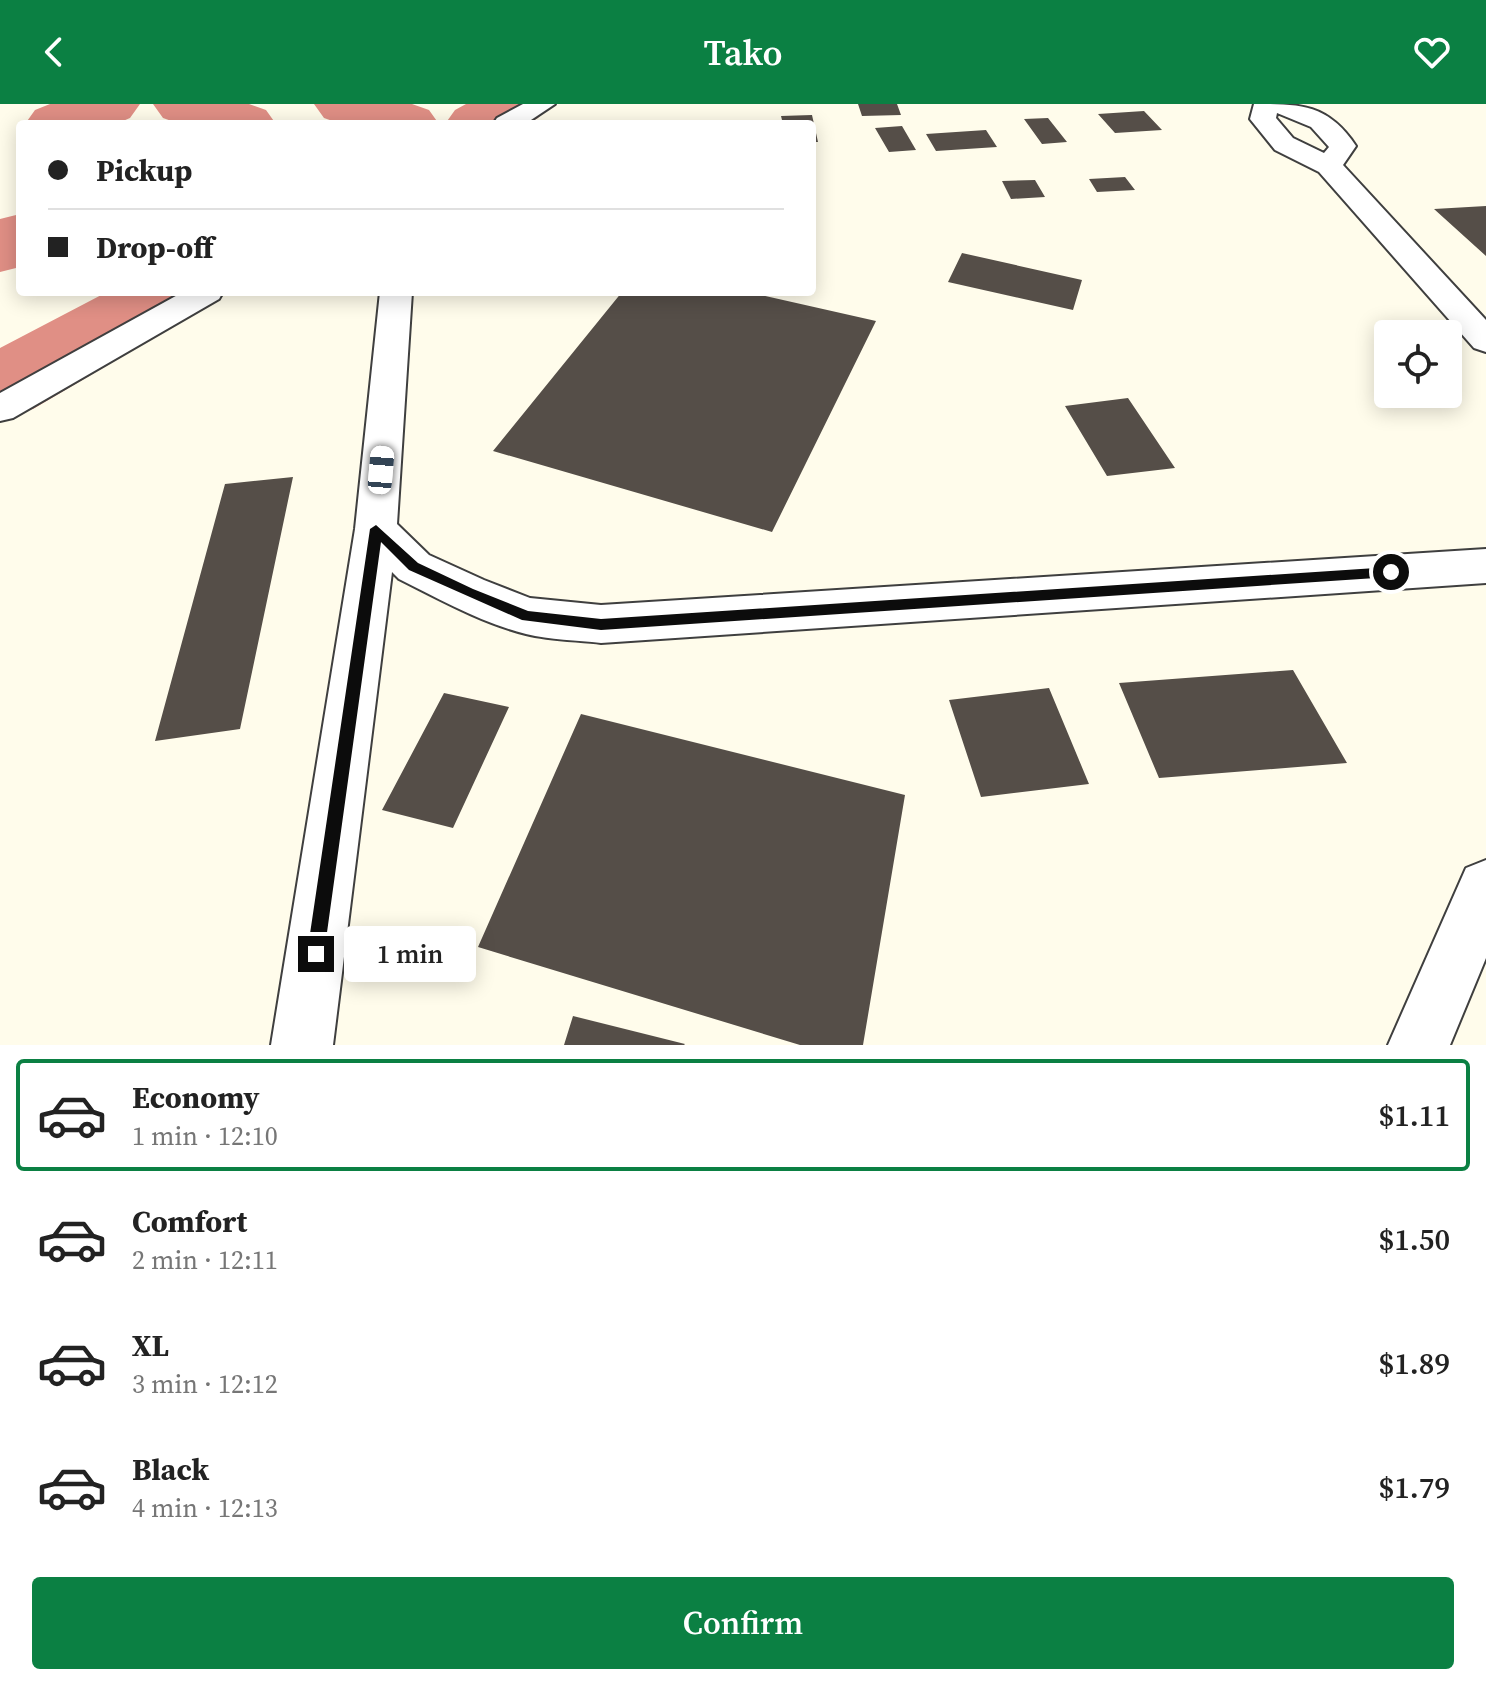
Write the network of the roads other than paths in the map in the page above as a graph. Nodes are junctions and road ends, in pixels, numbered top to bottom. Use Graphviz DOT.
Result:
graph roads {
  1 [pos="542,104"];
  2 [pos="1267,104"];
  3 [pos="1278,104"];
  4 [pos="513,120"];
  5 [pos="1329,166"];
  6 [pos="200,296"];
  7 [pos="396,296"];
  8 [pos="1486,341"];
  9 [pos="0,409"];
  10 [pos="376,529"];
  11 [pos="1486,566"];
  12 [pos="1486,888"];
  13 [pos="302,1045"];
  14 [pos="1419,1045"];
  1 -- 4 [label="street"];
  2 -- 5 [label="street"];
  3 -- 5 [label="street"];
  5 -- 8 [label="street"];
  6 -- 9 [label="street"];
  7 -- 10 [label="street"];
  10 -- 11 [label="street"];
  10 -- 13 [label="street"];
  12 -- 14 [label="street"];
}
